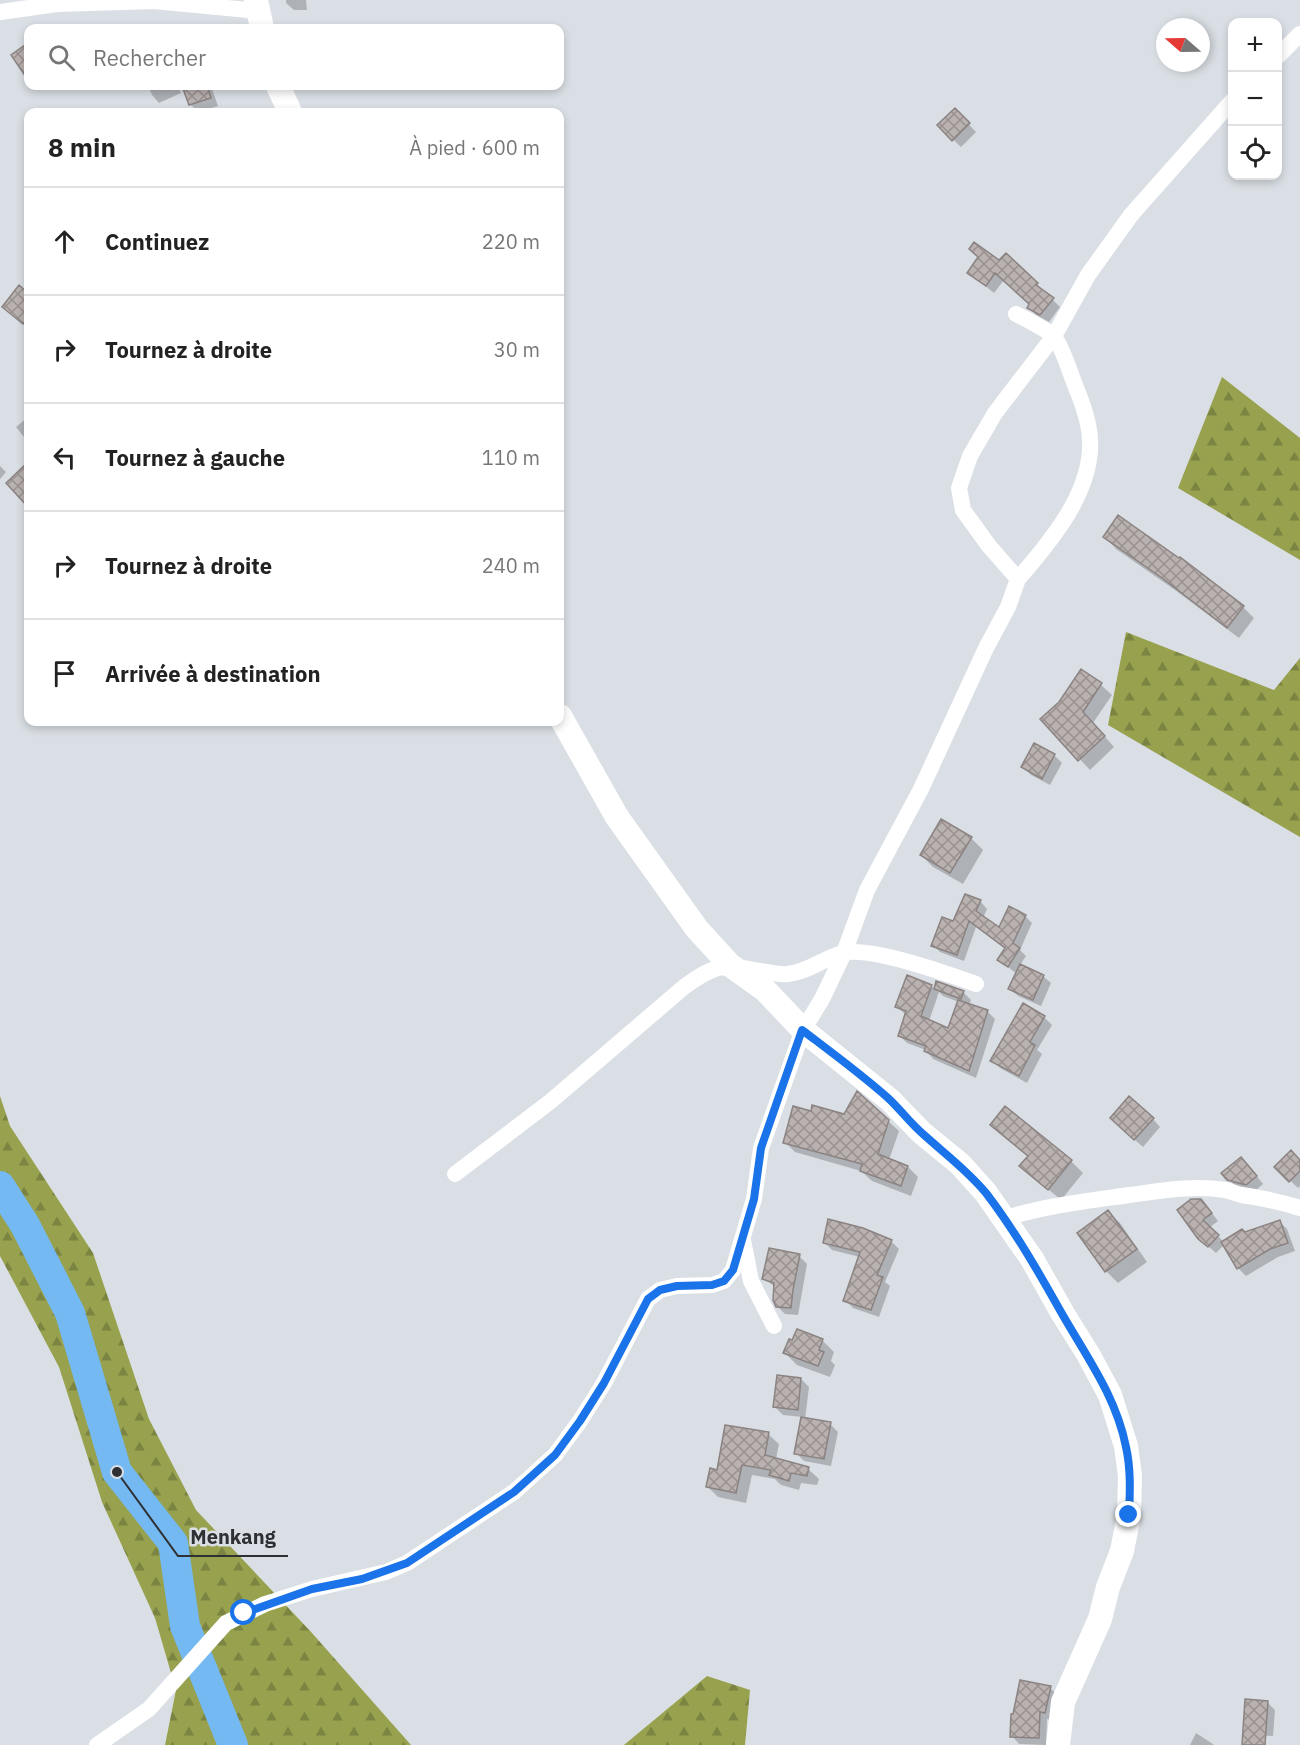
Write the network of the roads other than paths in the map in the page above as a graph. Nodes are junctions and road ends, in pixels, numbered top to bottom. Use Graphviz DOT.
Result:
graph roads {
  1 [pos="0,12"];
  2 [pos="259,13"];
  3 [pos="1300,33"];
  4 [pos="1282,52"];
  5 [pos="280,90"];
  6 [pos="1228,107"];
  7 [pos="288,108"];
  8 [pos="1016,314"];
  9 [pos="1054,336"];
  10 [pos="1018,579"];
  11 [pos="564,723"];
  12 [pos="844,953"];
  13 [pos="730,965"];
  14 [pos="976,984"];
  15 [pos="802,1030"];
  16 [pos="455,1174"];
  17 [pos="1300,1208"];
  18 [pos="1003,1219"];
  19 [pos="743,1239"];
  20 [pos="774,1326"];
  21 [pos="97,1745"];
  22 [pos="1058,1745"];
  1 -- 2 [label="street"];
  3 -- 4 [label="street"];
  5 -- 7 [label="street"];
  6 -- 9 [label="street"];
  8 -- 9 [label="street"];
  9 -- 10 [label="street"];
  9 -- 10 [label="street"];
  10 -- 12 [label="street"];
  11 -- 13 [label="street"];
  12 -- 13 [label="street"];
  12 -- 14 [label="street"];
  12 -- 15 [label="street"];
  13 -- 15 [label="street"];
  13 -- 16 [label="street"];
  15 -- 18 [label="street"];
  15 -- 19 [label="street"];
  17 -- 18 [label="street"];
  18 -- 22 [label="street"];
  19 -- 20 [label="street"];
  19 -- 21 [label="street"];
}
